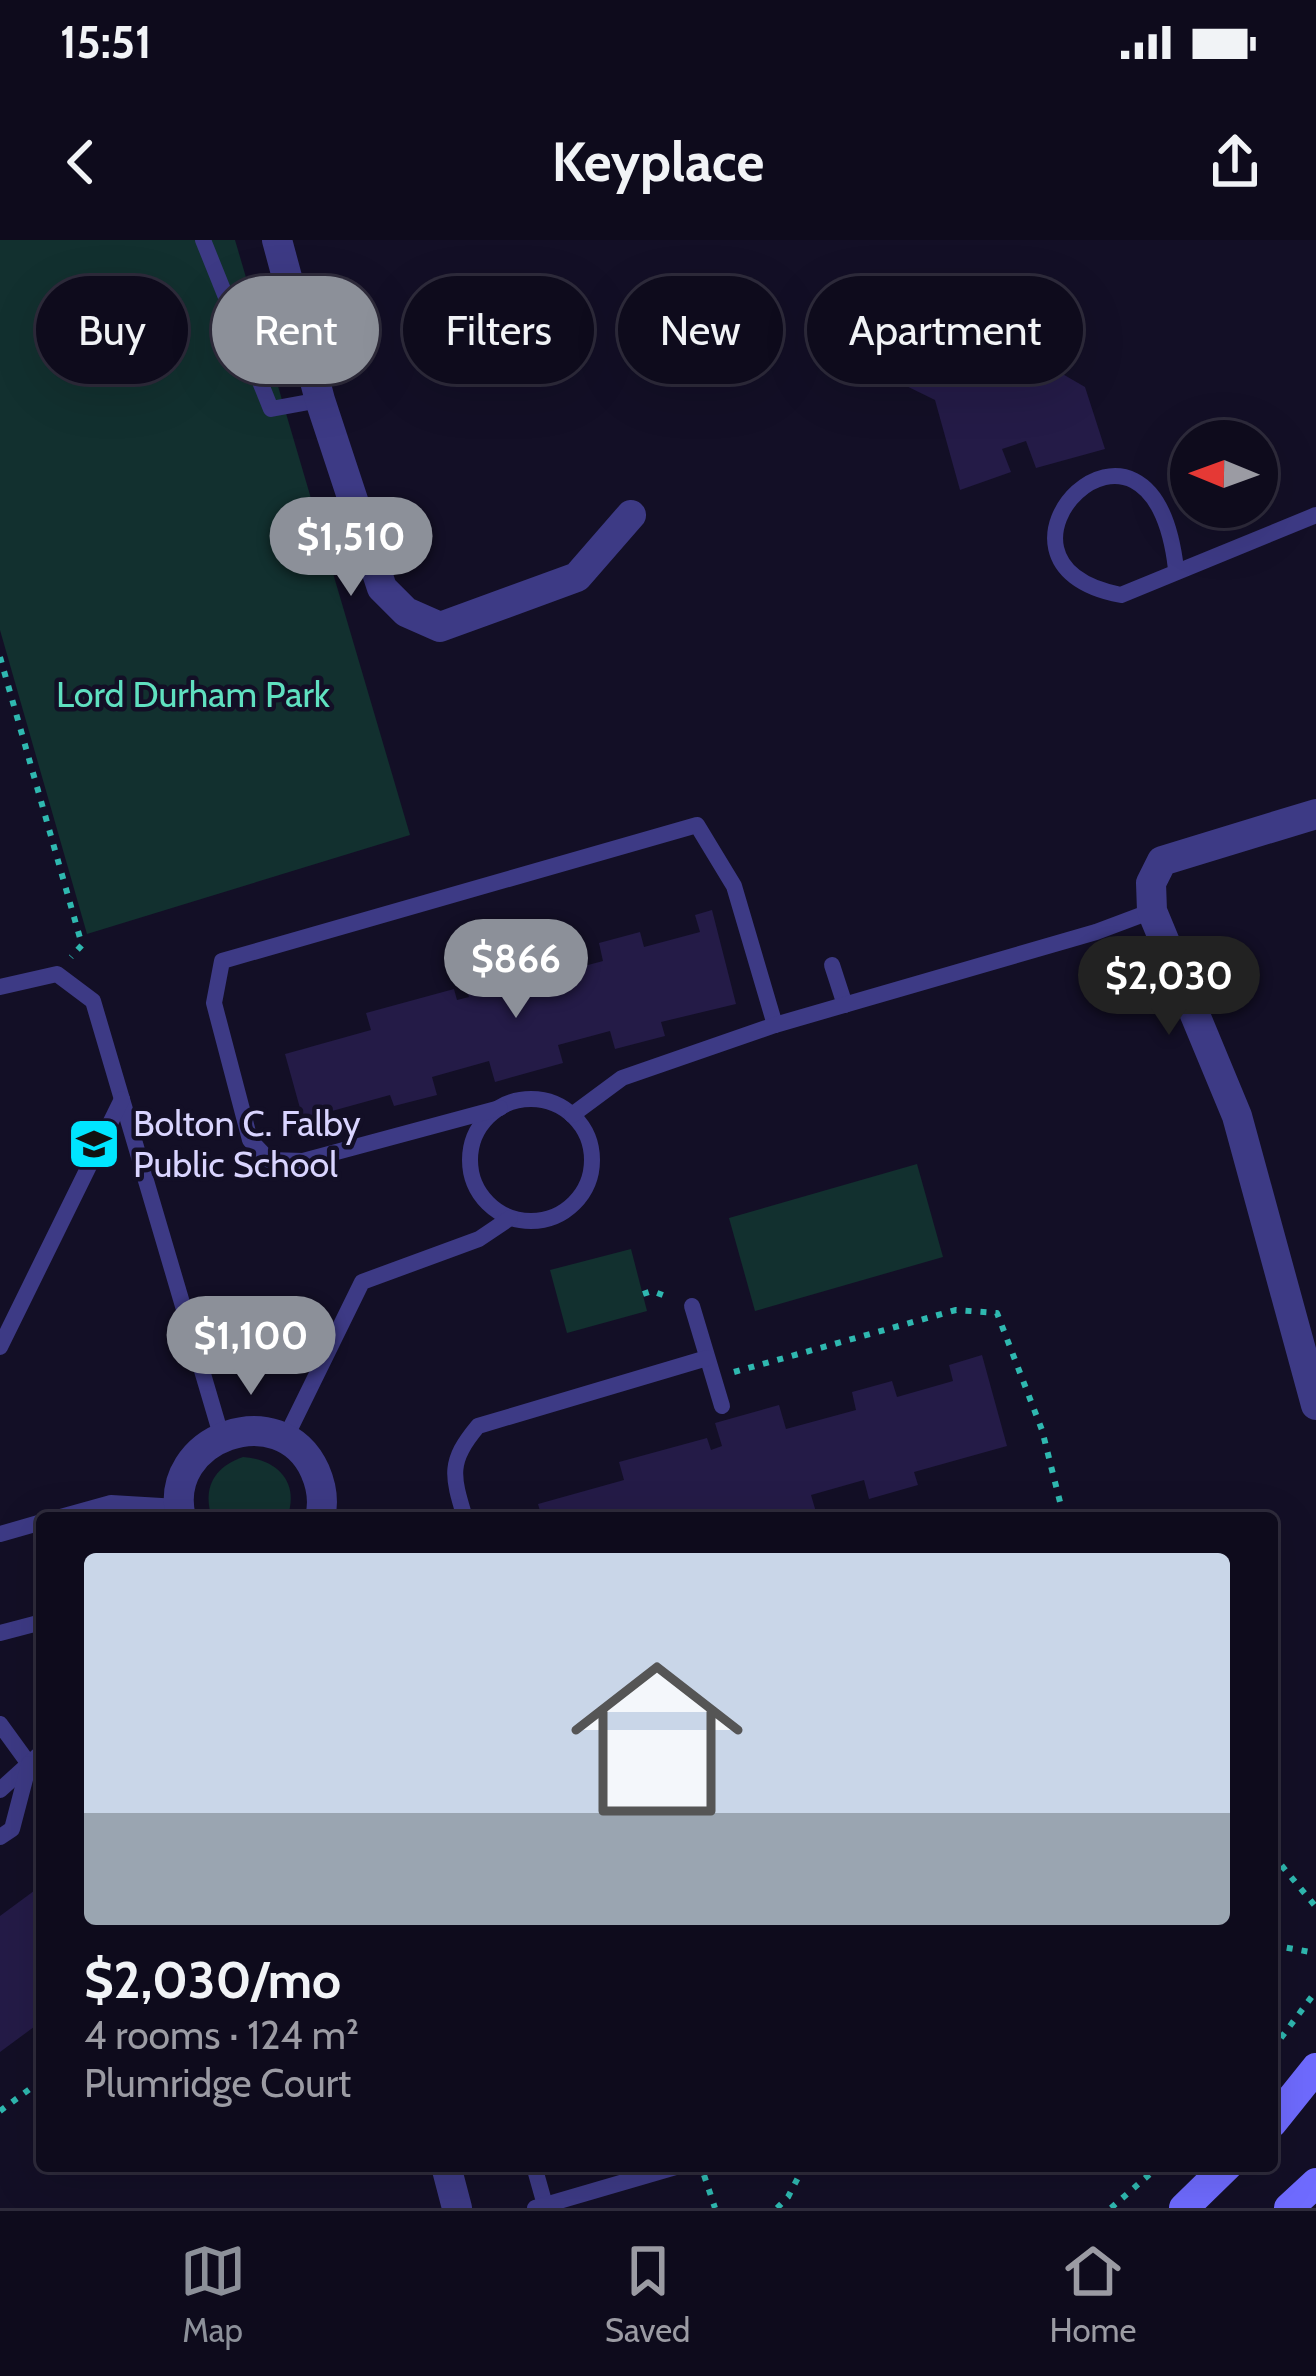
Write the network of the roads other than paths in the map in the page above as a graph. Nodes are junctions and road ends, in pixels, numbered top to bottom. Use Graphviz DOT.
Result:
graph roads {
  1 [pos="203,240"];
  2 [pos="277,240"];
  3 [pos="320,400"];
  4 [pos="631,515"];
  5 [pos="1316,515"];
  6 [pos="1176,569"];
  7 [pos="1316,814"];
  8 [pos="1152,911"];
  9 [pos="832,964"];
  10 [pos="0,987"];
  11 [pos="845,1005"];
  12 [pos="776,1024"];
  13 [pos="122,1099"];
  14 [pos="500,1108"];
  15 [pos="572,1115"];
  16 [pos="510,1218"];
  17 [pos="692,1306"];
  18 [pos="0,1347"];
  19 [pos="707,1358"];
  20 [pos="1316,1405"];
  21 [pos="722,1406"];
  22 [pos="220,1436"];
  23 [pos="285,1439"];
  24 [pos="79,1512"];
  25 [pos="180,1512"];
  26 [pos="320,1512"];
  27 [pos="463,1512"];
  28 [pos="36,1524"];
  29 [pos="0,1534"];
  30 [pos="36,1624"];
  31 [pos="0,1634"];
  32 [pos="0,1724"];
  33 [pos="35,1758"];
  34 [pos="0,1790"];
  35 [pos="0,1837"];
  36 [pos="1316,2068"];
  37 [pos="1278,2115"];
  38 [pos="448,2172"];
  39 [pos="535,2172"];
  40 [pos="659,2172"];
  41 [pos="1221,2172"];
  42 [pos="1316,2183"];
  43 [pos="540,2207"];
  44 [pos="457,2208"];
  45 [pos="1184,2208"];
  46 [pos="1289,2208"];
  1 -- 3 [label="lane"];
  2 -- 3 [label="street"];
  3 -- 4 [label="street"];
  5 -- 6 [label="lane"];
  6 -- 6 [label="lane"];
  7 -- 8 [label="street"];
  8 -- 11 [label="lane"];
  8 -- 20 [label="street"];
  9 -- 11 [label="lane"];
  10 -- 13 [label="lane"];
  11 -- 12 [label="lane"];
  12 -- 14 [label="lane"];
  12 -- 15 [label="lane"];
  13 -- 18 [label="lane"];
  13 -- 22 [label="lane"];
  14 -- 15 [label="lane"];
  14 -- 16 [label="lane"];
  15 -- 16 [label="lane"];
  16 -- 23 [label="lane"];
  17 -- 19 [label="lane"];
  19 -- 21 [label="lane"];
  19 -- 27 [label="lane"];
  22 -- 23 [label="street"];
  22 -- 25 [label="street"];
  23 -- 26 [label="street"];
  24 -- 25 [label="lane"];
  28 -- 29 [label="lane"];
  30 -- 31 [label="lane"];
  32 -- 33 [label="lane"];
  33 -- 34 [label="lane"];
  33 -- 35 [label="lane"];
  36 -- 37 [label="main road"];
  38 -- 44 [label="street"];
  39 -- 43 [label="lane"];
  40 -- 43 [label="lane"];
  41 -- 45 [label="main road"];
  42 -- 46 [label="main road"];
}
